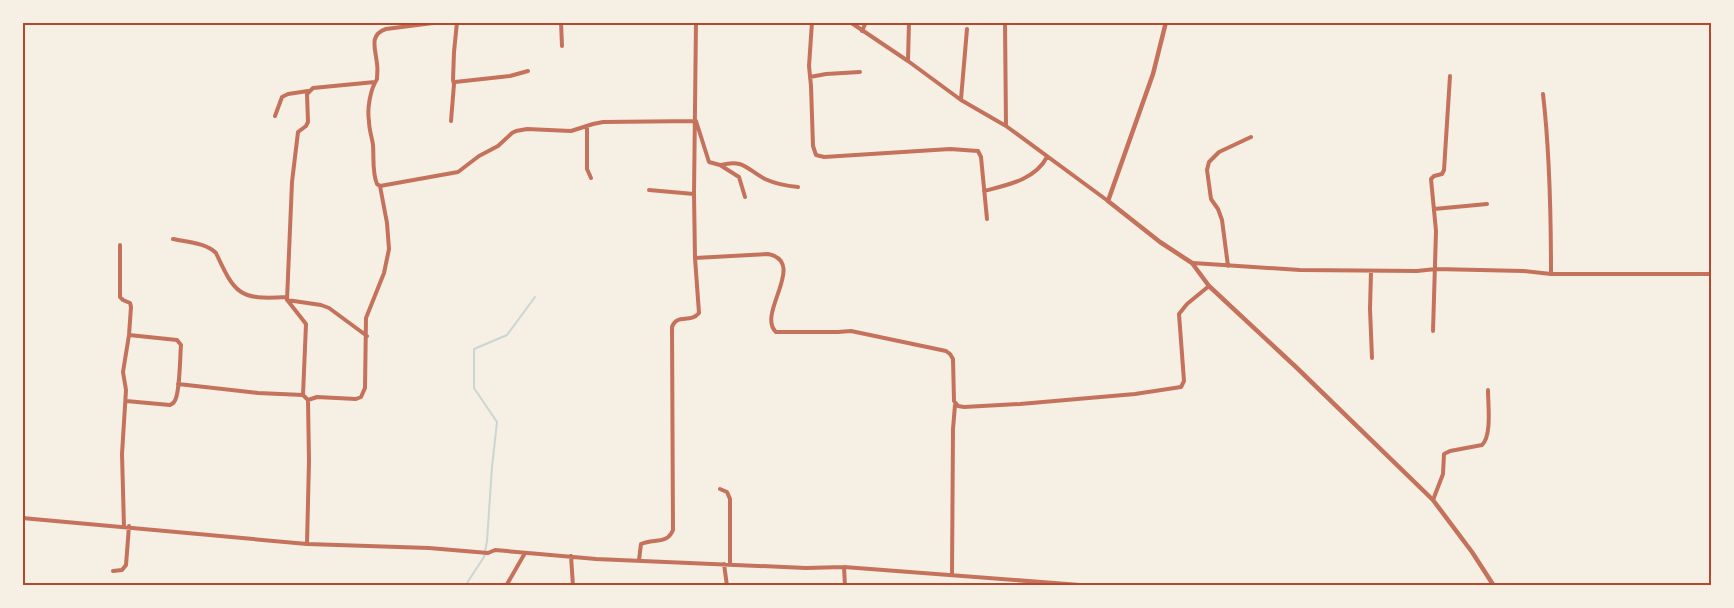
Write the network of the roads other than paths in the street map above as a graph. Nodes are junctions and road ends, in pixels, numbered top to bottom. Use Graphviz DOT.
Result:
graph roads {
  1 [pos="441,22"];
  2 [pos="457,22"];
  3 [pos="561,22"];
  4 [pos="696,22"];
  5 [pos="812,22"];
  6 [pos="850,22"];
  7 [pos="909,22"];
  8 [pos="1005,22"];
  9 [pos="1166,22"];
  10 [pos="864,26"];
  11 [pos="967,29"];
  12 [pos="562,46"];
  13 [pos="908,61"];
  14 [pos="528,71"];
  15 [pos="860,72"];
  16 [pos="1450,76"];
  17 [pos="810,78"];
  18 [pos="375,82"];
  19 [pos="454,84"];
  20 [pos="310,91"];
  21 [pos="1543,94"];
  22 [pos="961,100"];
  23 [pos="275,116"];
  24 [pos="450,121"];
  25 [pos="696,121"];
  26 [pos="587,126"];
  27 [pos="1006,126"];
  28 [pos="1251,137"];
  29 [pos="1047,157"];
  30 [pos="720,165"];
  31 [pos="591,178"];
  32 [pos="380,186"];
  33 [pos="798,186"];
  34 [pos="649,190"];
  35 [pos="984,191"];
  36 [pos="694,194"];
  37 [pos="745,197"];
  38 [pos="1108,201"];
  39 [pos="1487,204"];
  40 [pos="1434,209"];
  41 [pos="987,219"];
  42 [pos="173,239"];
  43 [pos="120,245"];
  44 [pos="695,258"];
  45 [pos="1192,263"];
  46 [pos="1228,266"];
  47 [pos="1436,269"];
  48 [pos="1371,271"];
  49 [pos="1551,274"];
  50 [pos="1712,274"];
  51 [pos="1209,286"];
  52 [pos="287,299"];
  53 [pos="1433,330"];
  54 [pos="129,335"];
  55 [pos="366,336"];
  56 [pos="1372,358"];
  57 [pos="178,384"];
  58 [pos="1488,390"];
  59 [pos="303,395"];
  60 [pos="308,400"];
  61 [pos="126,401"];
  62 [pos="956,404"];
  63 [pos="720,489"];
  64 [pos="1433,500"];
  65 [pos="22,518"];
  66 [pos="126,527"];
  67 [pos="307,544"];
  68 [pos="525,553"];
  69 [pos="571,556"];
  70 [pos="639,560"];
  71 [pos="727,564"];
  72 [pos="844,567"];
  73 [pos="113,571"];
  74 [pos="952,575"];
  75 [pos="506,585"];
  76 [pos="573,585"];
  77 [pos="727,585"];
  78 [pos="845,585"];
  79 [pos="1093,585"];
  80 [pos="1494,585"];
  1 -- 18 [label="street"];
  2 -- 19 [label="street"];
  3 -- 12 [label="street"];
  4 -- 25 [label="street"];
  5 -- 17 [label="street"];
  6 -- 10 [label="street"];
  7 -- 13 [label="street"];
  8 -- 27 [label="street"];
  9 -- 38 [label="street"];
  10 -- 13 [label="street"];
  11 -- 22 [label="street"];
  13 -- 22 [label="street"];
  14 -- 19 [label="street"];
  15 -- 17 [label="street"];
  16 -- 40 [label="street"];
  17 -- 35 [label="street"];
  18 -- 20 [label="street"];
  18 -- 32 [label="street"];
  19 -- 24 [label="street"];
  20 -- 23 [label="street"];
  20 -- 52 [label="street"];
  21 -- 49 [label="street"];
  22 -- 27 [label="street"];
  25 -- 26 [label="street"];
  25 -- 30 [label="street"];
  25 -- 36 [label="street"];
  26 -- 31 [label="street"];
  26 -- 32 [label="street"];
  27 -- 29 [label="street"];
  28 -- 46 [label="street"];
  29 -- 35 [label="street"];
  29 -- 38 [label="street"];
  30 -- 33 [label="street"];
  30 -- 37 [label="street"];
  32 -- 55 [label="street"];
  34 -- 36 [label="street"];
  35 -- 41 [label="street"];
  36 -- 44 [label="street"];
  38 -- 45 [label="street"];
  39 -- 40 [label="street"];
  40 -- 47 [label="street"];
  42 -- 52 [label="street"];
  43 -- 54 [label="street"];
  44 -- 62 [label="street"];
  44 -- 70 [label="street"];
  45 -- 46 [label="street"];
  45 -- 51 [label="street"];
  46 -- 48 [label="street"];
  47 -- 48 [label="street"];
  47 -- 49 [label="street"];
  47 -- 53 [label="street"];
  48 -- 56 [label="street"];
  49 -- 50 [label="street"];
  51 -- 62 [label="street"];
  51 -- 64 [label="street"];
  52 -- 55 [label="street"];
  52 -- 59 [label="street"];
  54 -- 57 [label="street"];
  54 -- 61 [label="street"];
  55 -- 60 [label="street"];
  57 -- 59 [label="street"];
  57 -- 61 [label="street"];
  58 -- 64 [label="street"];
  59 -- 60 [label="street"];
  60 -- 67 [label="street"];
  61 -- 66 [label="street"];
  62 -- 74 [label="street"];
  63 -- 71 [label="street"];
  64 -- 80 [label="street"];
  65 -- 66 [label="street"];
  66 -- 67 [label="street"];
  66 -- 73 [label="street"];
  67 -- 68 [label="street"];
  68 -- 69 [label="street"];
  68 -- 75 [label="street"];
  69 -- 70 [label="street"];
  69 -- 76 [label="street"];
  70 -- 71 [label="street"];
  71 -- 72 [label="street"];
  71 -- 77 [label="street"];
  72 -- 74 [label="street"];
  72 -- 78 [label="street"];
  74 -- 79 [label="street"];
}
